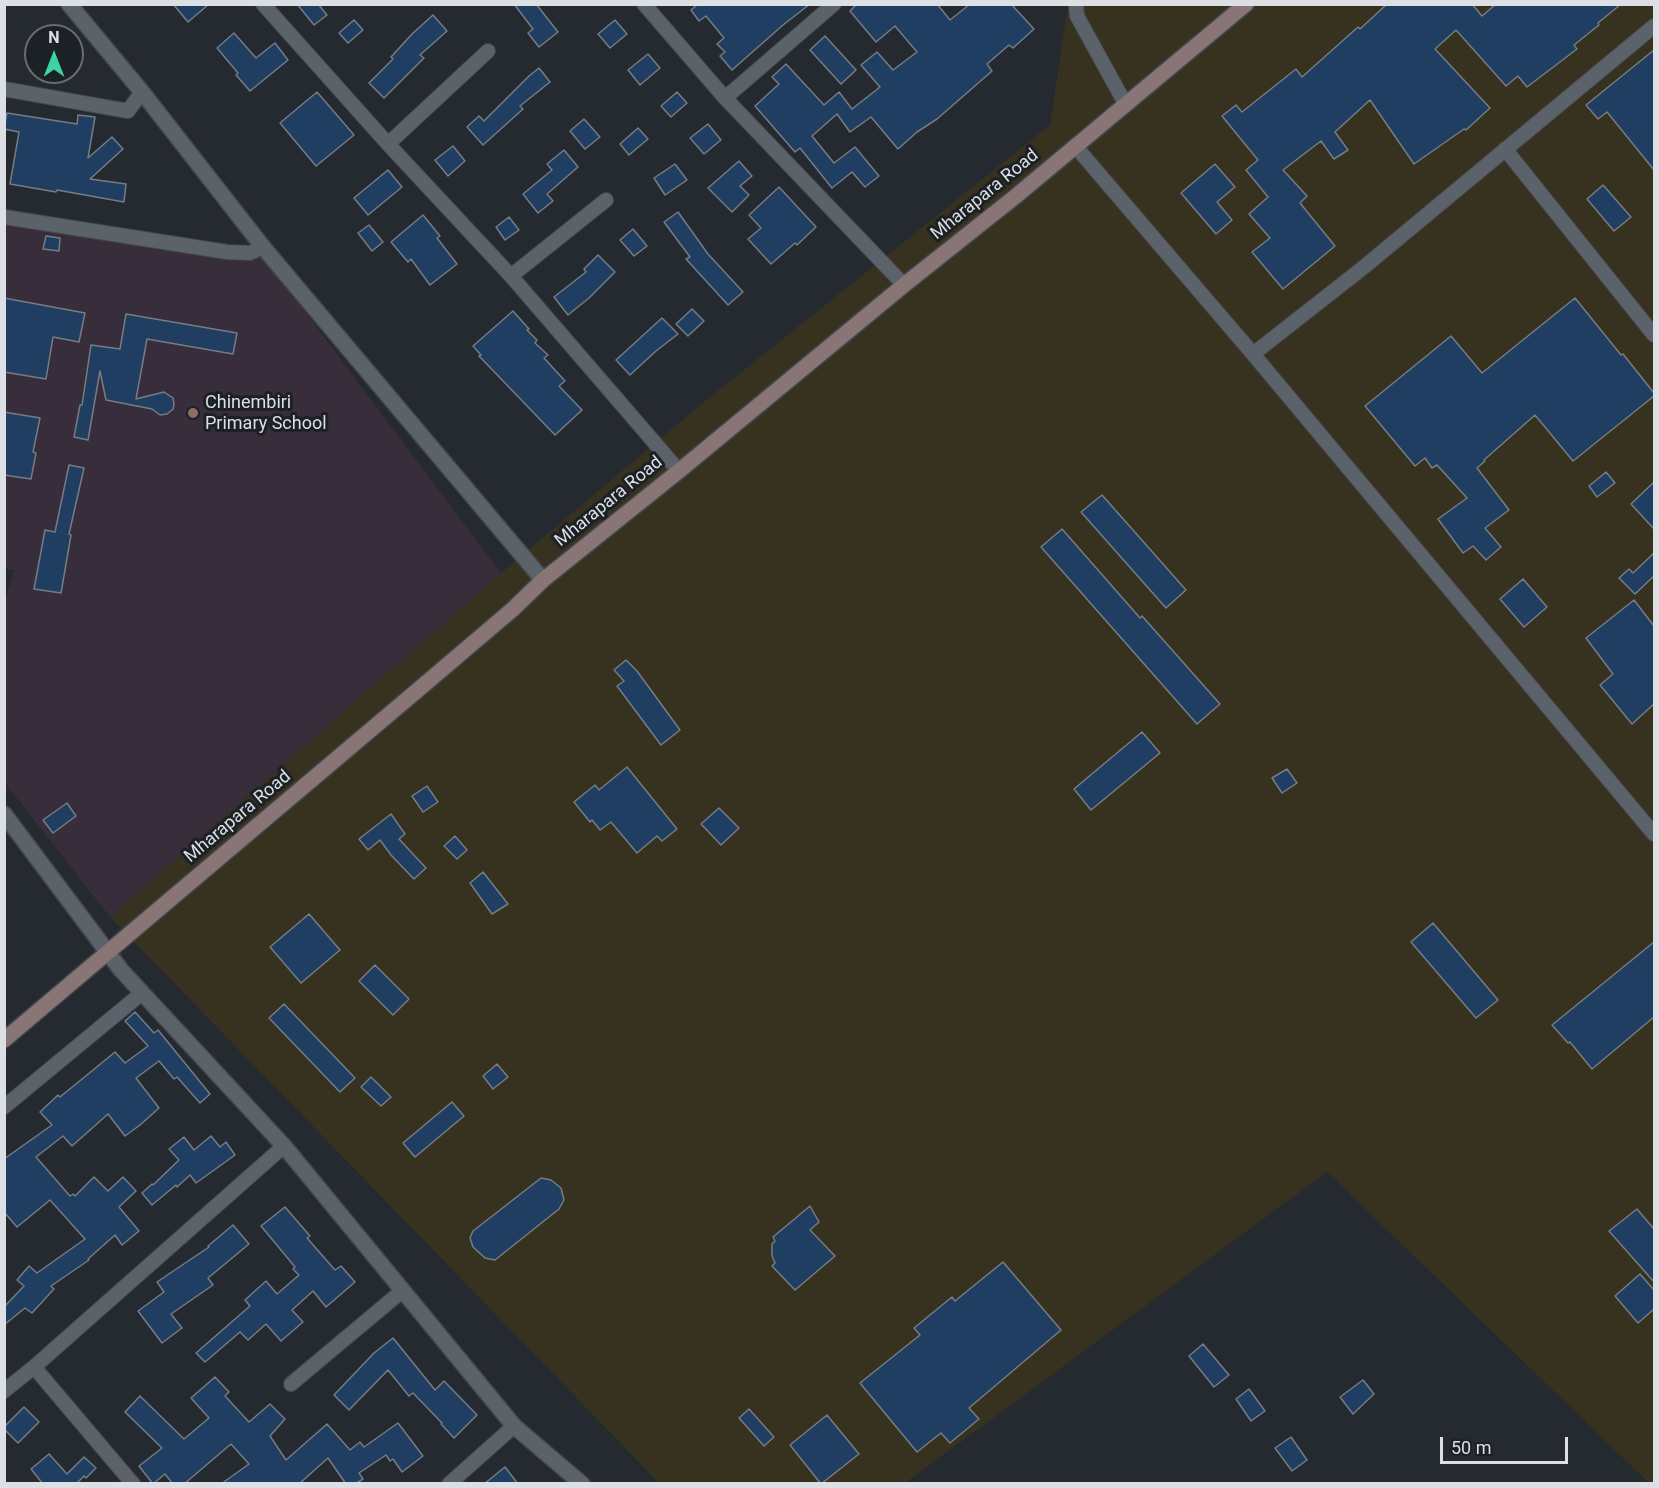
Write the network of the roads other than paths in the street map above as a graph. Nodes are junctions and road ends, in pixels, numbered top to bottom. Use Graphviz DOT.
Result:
graph roads {
  1 [pos="69,4"];
  2 [pos="263,4"];
  3 [pos="644,4"];
  4 [pos="834,4"];
  5 [pos="1076,4"];
  6 [pos="1245,4"];
  7 [pos="1654,26"];
  8 [pos="488,51"];
  9 [pos="4,89"];
  10 [pos="142,92"];
  11 [pos="725,98"];
  12 [pos="1126,105"];
  13 [pos="388,144"];
  14 [pos="1076,147"];
  15 [pos="1505,149"];
  16 [pos="606,200"];
  17 [pos="4,217"];
  18 [pos="264,247"];
  19 [pos="511,276"];
  20 [pos="904,285"];
  21 [pos="1654,335"];
  22 [pos="1253,354"];
  23 [pos="679,471"];
  24 [pos="543,580"];
  25 [pos="4,814"];
  26 [pos="1654,834"];
  27 [pos="107,953"];
  28 [pos="142,993"];
  29 [pos="4,1040"];
  30 [pos="4,1107"];
  31 [pos="284,1146"];
  32 [pos="402,1291"];
  33 [pos="34,1367"];
  34 [pos="291,1384"];
  35 [pos="4,1390"];
  36 [pos="514,1426"];
  37 [pos="133,1484"];
  38 [pos="449,1484"];
  39 [pos="582,1484"];
  1 -- 10 [label="street"];
  2 -- 13 [label="street"];
  3 -- 11 [label="street"];
  4 -- 11 [label="street"];
  5 -- 12 [label="street"];
  6 -- 12 [label="main road, Mharapara Road"];
  7 -- 15 [label="street"];
  8 -- 13 [label="street"];
  9 -- 10 [label="street"];
  10 -- 18 [label="street"];
  11 -- 20 [label="street"];
  12 -- 14 [label="main road, Mharapara Road"];
  13 -- 19 [label="street"];
  14 -- 20 [label="main road, Mharapara Road"];
  14 -- 22 [label="street"];
  15 -- 21 [label="street"];
  15 -- 22 [label="street"];
  16 -- 19 [label="street"];
  17 -- 18 [label="street"];
  18 -- 24 [label="street"];
  19 -- 23 [label="street"];
  20 -- 23 [label="main road, Mharapara Road"];
  22 -- 26 [label="street"];
  23 -- 24 [label="main road, Mharapara Road"];
  24 -- 27 [label="main road, Mharapara Road"];
  25 -- 27 [label="street"];
  27 -- 28 [label="street"];
  27 -- 29 [label="main road, Mharapara Road"];
  28 -- 30 [label="street"];
  28 -- 31 [label="street"];
  31 -- 32 [label="street"];
  31 -- 33 [label="street"];
  32 -- 34 [label="street"];
  32 -- 36 [label="street"];
  33 -- 35 [label="street"];
  33 -- 37 [label="street"];
  36 -- 38 [label="street"];
  36 -- 39 [label="street"];
}
